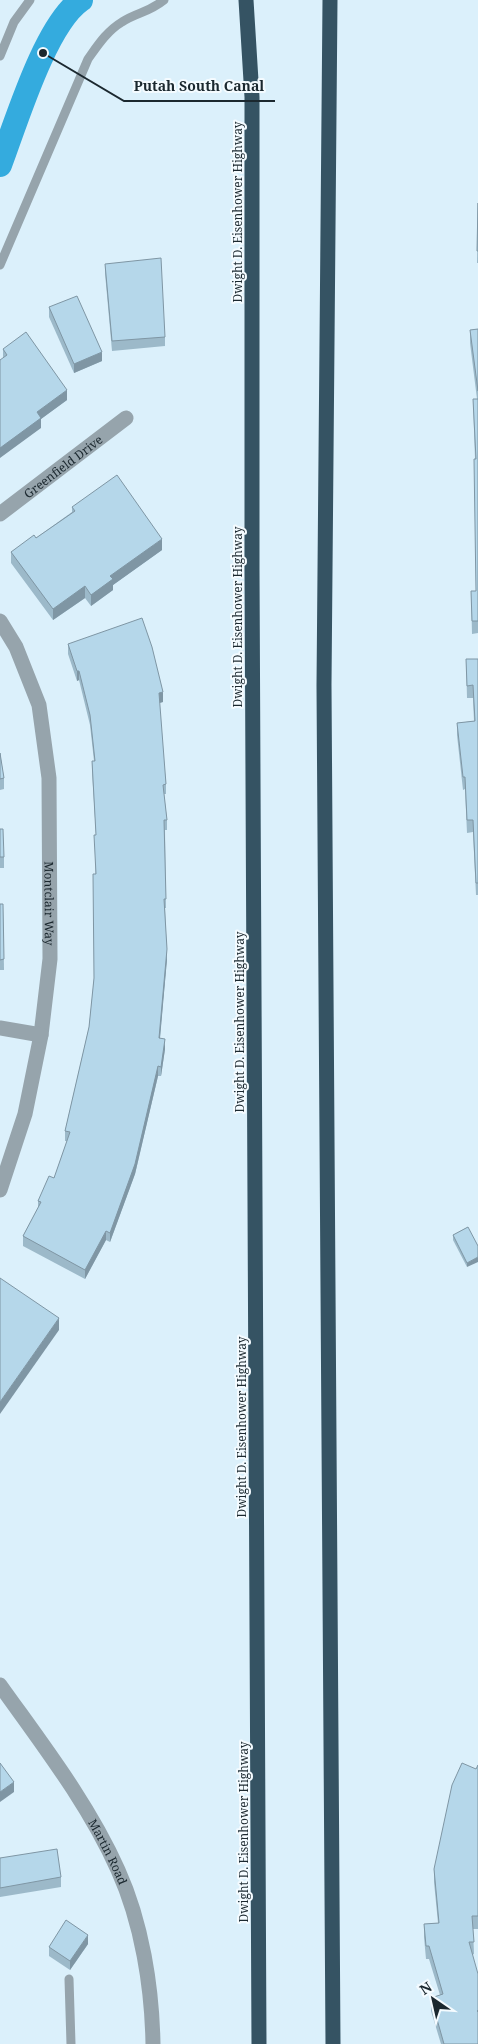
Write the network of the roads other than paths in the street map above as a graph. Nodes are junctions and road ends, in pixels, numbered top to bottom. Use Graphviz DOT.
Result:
graph roads {
  1 [pos="30,0"];
  2 [pos="164,0"];
  3 [pos="246,0"];
  4 [pos="330,0"];
  5 [pos="0,56"];
  6 [pos="0,265"];
  7 [pos="126,418"];
  8 [pos="0,514"];
  9 [pos="0,621"];
  10 [pos="0,1028"];
  11 [pos="41,1035"];
  12 [pos="0,1190"];
  13 [pos="0,1684"];
  14 [pos="69,1979"];
  15 [pos="71,2044"];
  16 [pos="153,2044"];
  17 [pos="259,2044"];
  18 [pos="333,2044"];
  1 -- 5 [label="lane"];
  2 -- 6 [label="lane"];
  3 -- 17 [label="highway, Dwight D. Eisenhower Highway"];
  4 -- 18 [label="highway"];
  7 -- 8 [label="street, Greenfield Drive"];
  9 -- 11 [label="street, Montclair Way"];
  10 -- 11 [label="street"];
  11 -- 12 [label="street, Montclair Way"];
  13 -- 16 [label="street, Martin Road"];
  14 -- 15 [label="lane"];
}
